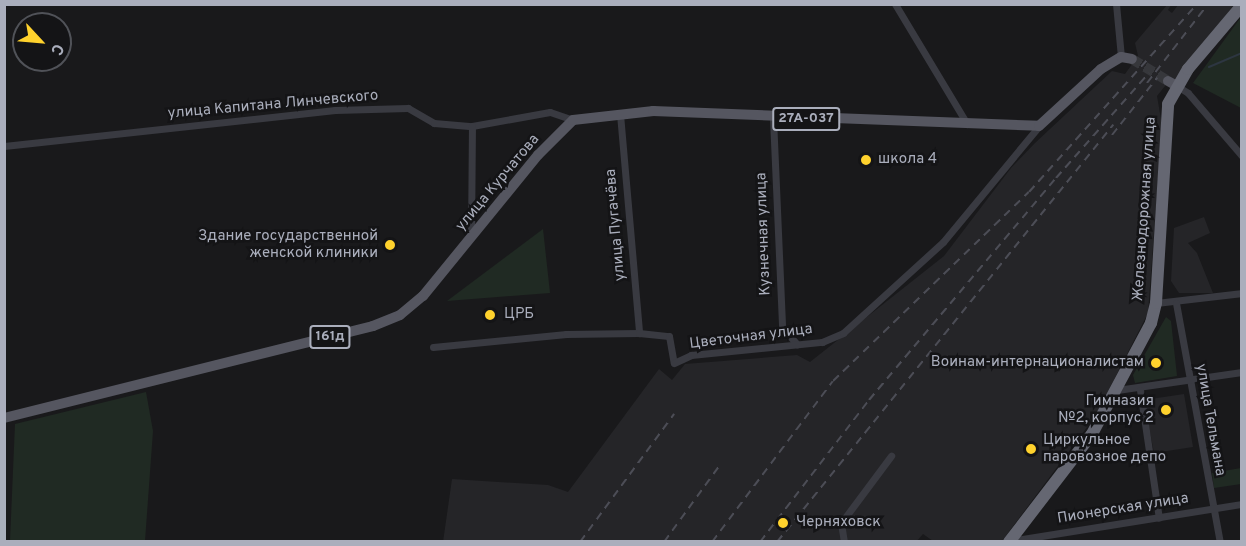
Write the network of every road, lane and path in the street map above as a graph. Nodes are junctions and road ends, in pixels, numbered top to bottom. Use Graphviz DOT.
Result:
graph roads {
  1 [pos="895,4"];
  2 [pos="1116,4"];
  3 [pos="1242,5"];
  4 [pos="1126,58"];
  5 [pos="1173,83"];
  6 [pos="620,114"];
  7 [pos="773,117"];
  8 [pos="573,120"];
  9 [pos="968,124"];
  10 [pos="472,126"];
  11 [pos="1038,126"];
  12 [pos="4,146"];
  13 [pos="1242,156"];
  14 [pos="471,239"];
  15 [pos="1242,293"];
  16 [pos="1156,303"];
  17 [pos="1176,303"];
  18 [pos="639,333"];
  19 [pos="797,344"];
  20 [pos="433,347"];
  21 [pos="1242,372"];
  22 [pos="1190,381"];
  23 [pos="1117,390"];
  24 [pos="1140,390"];
  25 [pos="4,418"];
  26 [pos="891,456"];
  27 [pos="1242,504"];
  28 [pos="1210,509"];
  29 [pos="1160,518"];
  30 [pos="1009,541"];
  31 [pos="844,542"];
  32 [pos="1220,542"];
  1 -- 9 [label="street"];
  2 -- 4 [label="street"];
  3 -- 5 [label="highway, Железнодорожная улица"];
  4 -- 11 [label="main road"];
  5 -- 13 [label="street"];
  5 -- 16 [label="highway, Железнодорожная улица"];
  6 -- 7 [label="main road, 27А-037"];
  6 -- 8 [label="main road, 27А-037"];
  6 -- 18 [label="street, улица Пугачёва"];
  7 -- 9 [label="main road, 27А-037"];
  7 -- 19 [label="street, Кузнечная улица"];
  8 -- 10 [label="street, улица Капитана Линчевского"];
  8 -- 14 [label="main road, улица Курчатова / 161д"];
  9 -- 11 [label="main road, 27А-037"];
  10 -- 12 [label="street, улица Капитана Линчевского"];
  10 -- 14 [label="street"];
  11 -- 19 [label="street, Цветочная улица"];
  14 -- 25 [label="main road, улица Курчатова / 161д"];
  15 -- 17 [label="street"];
  16 -- 17 [label="street"];
  16 -- 23 [label="highway, Железнодорожная улица"];
  17 -- 22 [label="street, улица Тельмана"];
  18 -- 19 [label="street, Цветочная улица"];
  18 -- 20 [label="street, Цветочная улица"];
  21 -- 22 [label="street"];
  22 -- 24 [label="street"];
  22 -- 28 [label="street, улица Тельмана"];
  23 -- 24 [label="street"];
  23 -- 30 [label="highway, Железнодорожная улица"];
  24 -- 29 [label="street"];
  26 -- 31 [label="street"];
  27 -- 28 [label="street, Пионерская улица"];
  28 -- 29 [label="street, Пионерская улица"];
  28 -- 32 [label="street, улица Тельмана"];
  29 -- 30 [label="street, Пионерская улица"];
}
